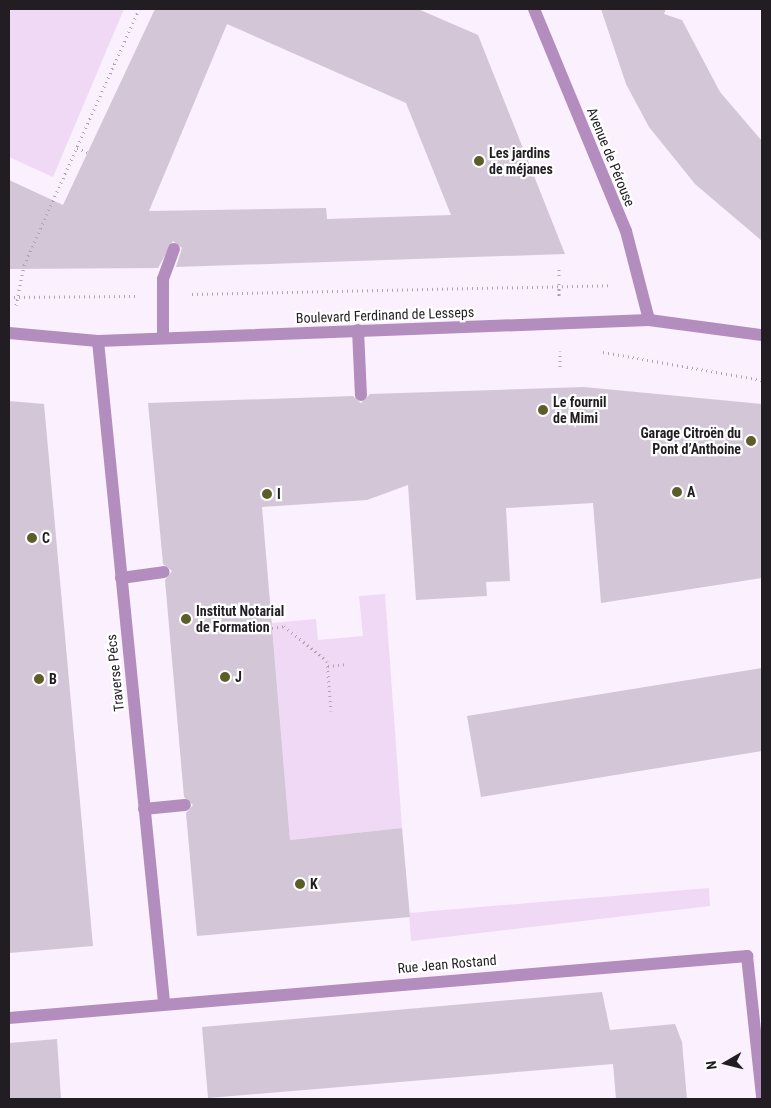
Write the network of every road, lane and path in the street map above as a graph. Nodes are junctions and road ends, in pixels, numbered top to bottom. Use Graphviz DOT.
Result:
graph roads {
  1 [pos="139,9"];
  2 [pos="534,9"];
  3 [pos="77,148"];
  4 [pos="87,152"];
  5 [pos="174,248"];
  6 [pos="20,282"];
  7 [pos="640,284"];
  8 [pos="163,295"];
  9 [pos="9,296"];
  10 [pos="649,320"];
  11 [pos="358,330"];
  12 [pos="9,333"];
  13 [pos="762,335"];
  14 [pos="163,338"];
  15 [pos="98,341"];
  16 [pos="362,395"];
  17 [pos="164,572"];
  18 [pos="121,578"];
  19 [pos="272,628"];
  20 [pos="346,664"];
  21 [pos="328,666"];
  22 [pos="331,711"];
  23 [pos="185,805"];
  24 [pos="144,809"];
  25 [pos="164,1002"];
  26 [pos="9,1018"];
  27 [pos="762,1097"];
  1 -- 3 [label="path"];
  2 -- 7 [label="street, Avenue de Pérouse"];
  3 -- 4 [label="path"];
  3 -- 6 [label="path"];
  5 -- 8 [label="street"];
  7 -- 8 [label="path"];
  7 -- 10 [label="street, Avenue de Pérouse"];
  8 -- 9 [label="path"];
  8 -- 14 [label="street"];
  10 -- 11 [label="street, Boulevard Ferdinand de Lesseps"];
  10 -- 13 [label="street, Boulevard Ferdinand de Lesseps"];
  11 -- 14 [label="street, Boulevard Ferdinand de Lesseps"];
  11 -- 16 [label="street"];
  12 -- 15 [label="street, Boulevard Ferdinand de Lesseps"];
  14 -- 15 [label="street, Boulevard Ferdinand de Lesseps"];
  15 -- 18 [label="street, Traverse Pécs"];
  17 -- 18 [label="street"];
  18 -- 24 [label="street, Traverse Pécs"];
  19 -- 21 [label="path"];
  20 -- 21 [label="path"];
  21 -- 22 [label="path"];
  23 -- 24 [label="street"];
  24 -- 25 [label="street, Traverse Pécs"];
  25 -- 26 [label="street, Rue Jean Rostand"];
  25 -- 27 [label="street, Rue Jean Rostand"];
}
